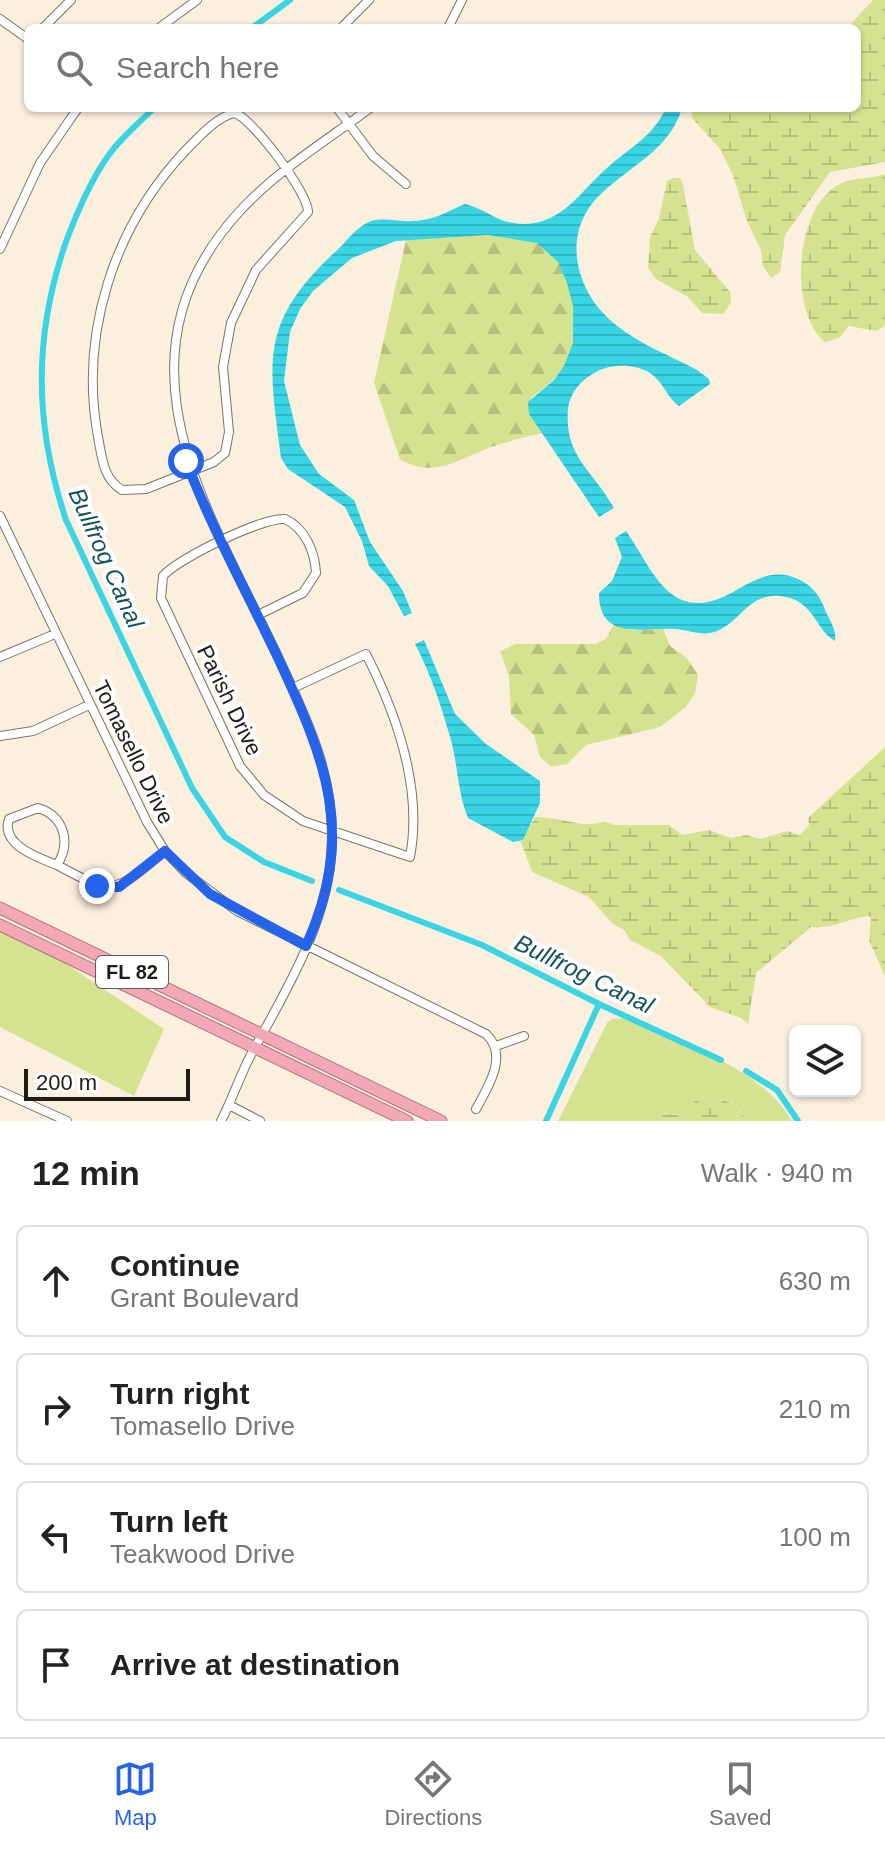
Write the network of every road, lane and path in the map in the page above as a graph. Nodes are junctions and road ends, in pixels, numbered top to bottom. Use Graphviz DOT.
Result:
graph roads {
  1 [pos="71,0"];
  2 [pos="197,0"];
  3 [pos="369,0"];
  4 [pos="462,0"];
  5 [pos="0,19"];
  6 [pos="47,24"];
  7 [pos="164,24"];
  8 [pos="345,24"];
  9 [pos="450,24"];
  10 [pos="24,36"];
  11 [pos="75,112"];
  12 [pos="340,112"];
  13 [pos="365,112"];
  14 [pos="349,124"];
  15 [pos="287,171"];
  16 [pos="406,184"];
  17 [pos="0,249"];
  18 [pos="190,471"];
  19 [pos="0,516"];
  20 [pos="223,542"];
  21 [pos="258,615"];
  22 [pos="55,634"];
  23 [pos="0,657"];
  24 [pos="293,688"];
  25 [pos="89,705"];
  26 [pos="0,736"];
  27 [pos="332,832"];
  28 [pos="165,851"];
  29 [pos="57,865"];
  30 [pos="0,908"];
  31 [pos="0,925"];
  32 [pos="306,946"];
  33 [pos="264,1035"];
  34 [pos="524,1036"];
  35 [pos="496,1046"];
  36 [pos="255,1048"];
  37 [pos="0,1091"];
  38 [pos="229,1105"];
  39 [pos="476,1109"];
  40 [pos="47,1117"];
  41 [pos="67,1121"];
  42 [pos="221,1121"];
  43 [pos="260,1121"];
  44 [pos="407,1121"];
  45 [pos="441,1121"];
  1 -- 6 [label="street"];
  2 -- 7 [label="street"];
  3 -- 8 [label="street"];
  4 -- 9 [label="street"];
  5 -- 10 [label="street"];
  11 -- 17 [label="street"];
  12 -- 14 [label="street"];
  13 -- 14 [label="street"];
  14 -- 15 [label="street"];
  14 -- 16 [label="street"];
  15 -- 18 [label="street"];
  15 -- 18 [label="street"];
  15 -- 18 [label="street"];
  18 -- 20 [label="street"];
  19 -- 22 [label="street, Tomasello Drive"];
  20 -- 21 [label="street"];
  20 -- 21 [label="street"];
  20 -- 27 [label="street, Parish Drive"];
  21 -- 24 [label="street"];
  22 -- 23 [label="street"];
  22 -- 25 [label="street, Tomasello Drive"];
  24 -- 27 [label="street"];
  24 -- 27 [label="street, Parish Drive"];
  25 -- 26 [label="street"];
  25 -- 28 [label="street, Tomasello Drive"];
  27 -- 32 [label="street"];
  28 -- 29 [label="street"];
  28 -- 32 [label="street, Tomasello Drive"];
  29 -- 29 [label="street"];
  30 -- 33 [label="highway, FL 82"];
  31 -- 36 [label="highway, FL 82"];
  32 -- 33 [label="street"];
  32 -- 35 [label="street, Tomasello Drive"];
  33 -- 36 [label="street"];
  33 -- 45 [label="highway, FL 82"];
  34 -- 35 [label="street"];
  35 -- 39 [label="street"];
  36 -- 38 [label="street"];
  36 -- 44 [label="highway, FL 82"];
  37 -- 40 [label="street"];
  38 -- 42 [label="street"];
  38 -- 43 [label="street"];
  40 -- 41 [label="street"];
}
